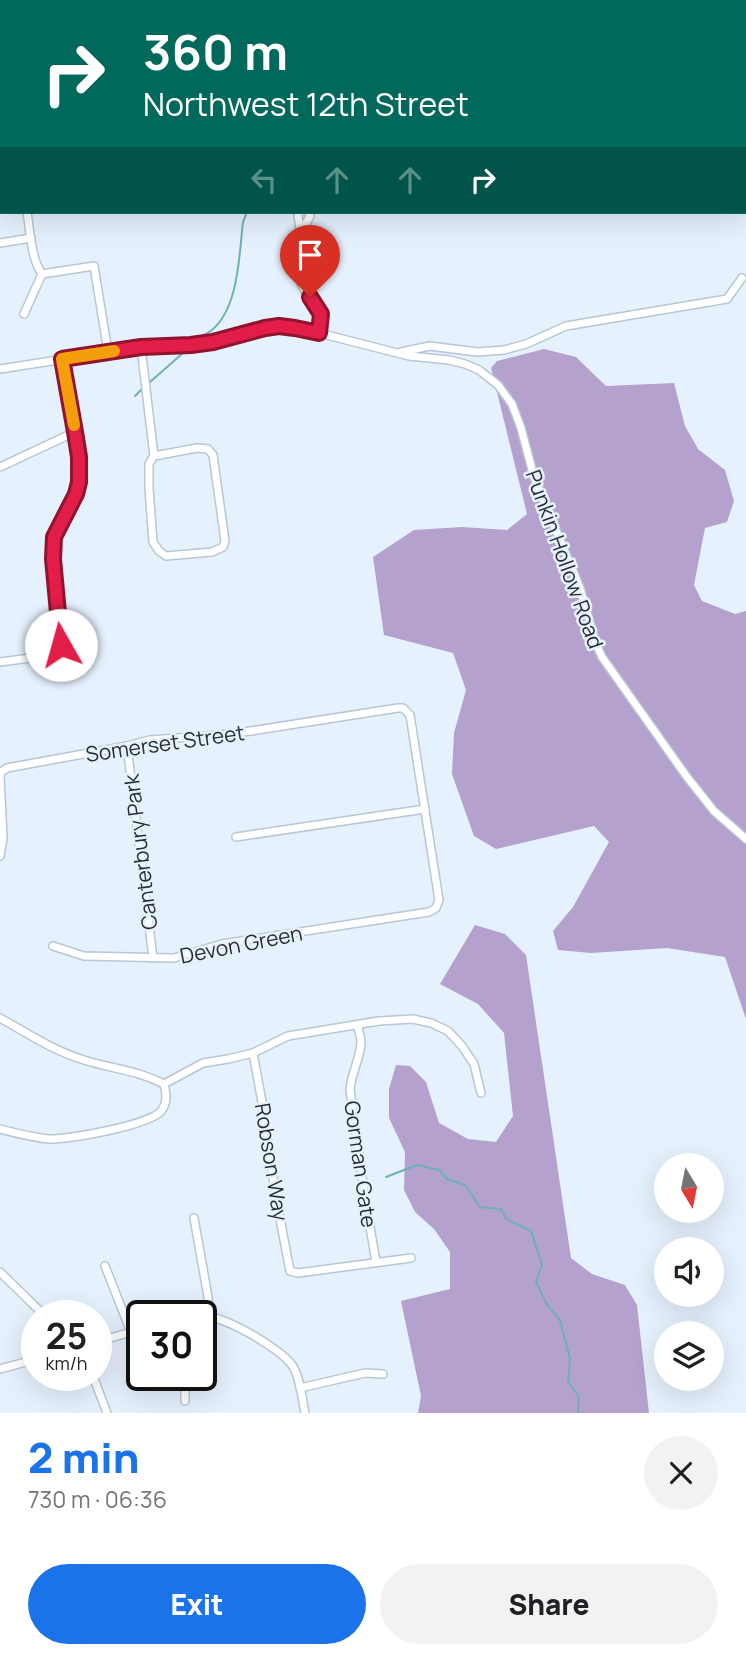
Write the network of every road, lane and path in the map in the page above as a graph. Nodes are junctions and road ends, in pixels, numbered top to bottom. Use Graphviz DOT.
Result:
graph roads {
  1 [pos="27,214"];
  2 [pos="298,214"];
  3 [pos="310,214"];
  4 [pos="301,234"];
  5 [pos="31,238"];
  6 [pos="0,243"];
  7 [pos="42,274"];
  8 [pos="742,278"];
  9 [pos="24,314"];
  10 [pos="319,333"];
  11 [pos="141,347"];
  12 [pos="108,352"];
  13 [pos="397,353"];
  14 [pos="62,359"];
  15 [pos="0,369"];
  16 [pos="75,432"];
  17 [pos="154,456"];
  18 [pos="0,467"];
  19 [pos="1,663"];
  20 [pos="127,746"];
  21 [pos="425,809"];
  22 [pos="236,837"];
  23 [pos="746,839"];
  24 [pos="0,856"];
  25 [pos="53,946"];
  26 [pos="153,958"];
  27 [pos="0,1018"];
  28 [pos="357,1025"];
  29 [pos="253,1053"];
  30 [pos="164,1084"];
  31 [pos="481,1093"];
  32 [pos="0,1129"];
  33 [pos="194,1218"];
  34 [pos="411,1258"];
  35 [pos="376,1262"];
  36 [pos="105,1266"];
  37 [pos="0,1272"];
  38 [pos="29,1300"];
  39 [pos="207,1300"];
  40 [pos="217,1318"];
  41 [pos="126,1319"];
  42 [pos="21,1363"];
  43 [pos="0,1369"];
  44 [pos="383,1374"];
  45 [pos="300,1388"];
  46 [pos="99,1391"];
  47 [pos="185,1391"];
  48 [pos="185,1401"];
  49 [pos="107,1413"];
  50 [pos="305,1413"];
  1 -- 5 [label="street"];
  2 -- 4 [label="street"];
  3 -- 4 [label="street"];
  4 -- 10 [label="street"];
  5 -- 6 [label="street"];
  5 -- 7 [label="street"];
  7 -- 9 [label="street"];
  7 -- 12 [label="street"];
  8 -- 13 [label="street"];
  10 -- 11 [label="street, Punkin Hollow Road"];
  10 -- 13 [label="street, Punkin Hollow Road"];
  11 -- 12 [label="street, Punkin Hollow Road"];
  11 -- 17 [label="street"];
  12 -- 14 [label="street, Punkin Hollow Road"];
  13 -- 23 [label="street, Punkin Hollow Road"];
  14 -- 15 [label="street, Punkin Hollow Road"];
  14 -- 16 [label="street"];
  16 -- 18 [label="street"];
  16 -- 19 [label="street"];
  17 -- 17 [label="street"];
  20 -- 21 [label="street, Somerset Street"];
  20 -- 24 [label="street, Somerset Street"];
  20 -- 26 [label="street, Canterbury Park"];
  21 -- 22 [label="street"];
  21 -- 26 [label="street, Devon Green"];
  25 -- 26 [label="street, Devon Green"];
  27 -- 30 [label="street"];
  28 -- 29 [label="street"];
  28 -- 31 [label="street"];
  28 -- 35 [label="street, Gorman Gate"];
  29 -- 30 [label="street"];
  29 -- 35 [label="street, Robson Way"];
  30 -- 32 [label="street"];
  33 -- 39 [label="street"];
  34 -- 35 [label="street"];
  36 -- 41 [label="street"];
  37 -- 38 [label="street"];
  40 -- 45 [label="street"];
  42 -- 43 [label="street"];
  44 -- 45 [label="street"];
  45 -- 50 [label="street"];
  46 -- 49 [label="street"];
  47 -- 48 [label="street"];
}
